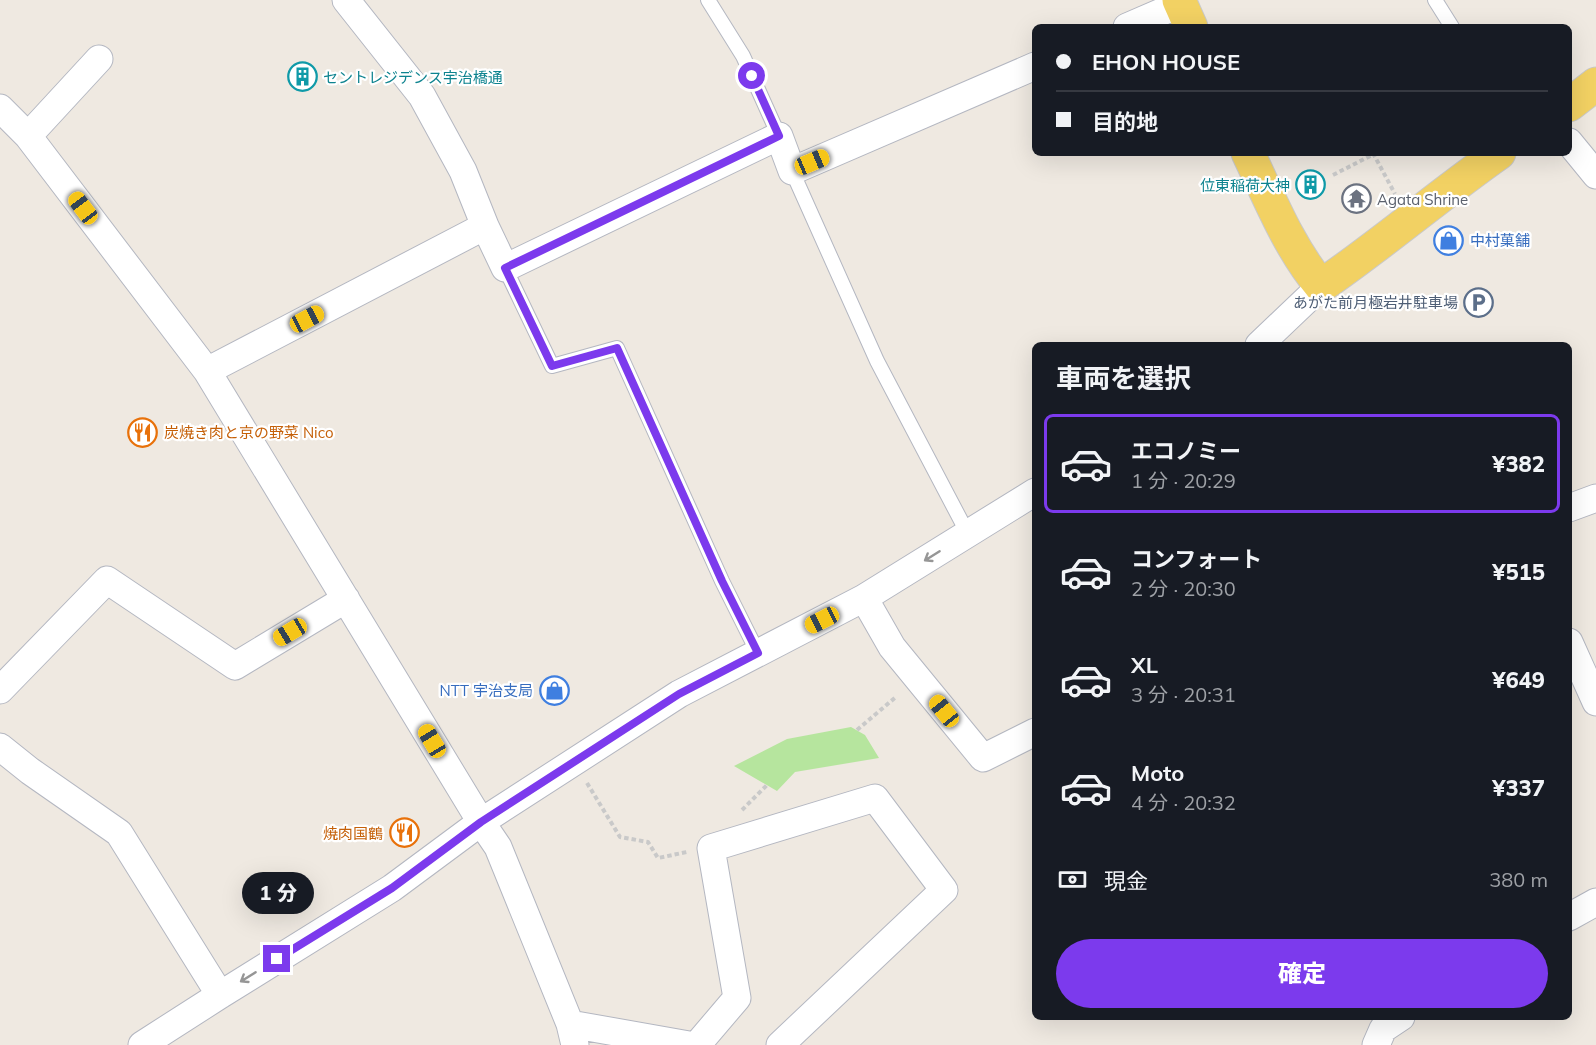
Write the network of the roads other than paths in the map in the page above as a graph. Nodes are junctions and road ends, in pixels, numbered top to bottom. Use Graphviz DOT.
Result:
graph roads {
  1 [pos="347,0"];
  2 [pos="708,0"];
  3 [pos="1435,0"];
  4 [pos="1184,8"];
  5 [pos="1135,24"];
  6 [pos="1450,24"];
  7 [pos="99,59"];
  8 [pos="1032,67"];
  9 [pos="1596,84"];
  10 [pos="1572,103"];
  11 [pos="0,108"];
  12 [pos="28,136"];
  13 [pos="779,136"];
  14 [pos="1572,146"];
  15 [pos="1249,156"];
  16 [pos="1495,156"];
  17 [pos="792,171"];
  18 [pos="1596,175"];
  19 [pos="485,226"];
  20 [pos="505,268"];
  21 [pos="1321,286"];
  22 [pos="1262,342"];
  23 [pos="207,371"];
  24 [pos="1032,494"];
  25 [pos="1596,498"];
  26 [pos="1572,507"];
  27 [pos="968,534"];
  28 [pos="864,598"];
  29 [pos="346,599"];
  30 [pos="1572,649"];
  31 [pos="758,653"];
  32 [pos="0,690"];
  33 [pos="1596,702"];
  34 [pos="1032,734"];
  35 [pos="0,747"];
  36 [pos="481,822"];
  37 [pos="1596,902"];
  38 [pos="1572,915"];
  39 [pos="220,995"];
  40 [pos="1396,1020"];
  41 [pos="573,1035"];
  42 [pos="142,1045"];
  43 [pos="689,1045"];
  44 [pos="697,1045"];
  45 [pos="780,1045"];
  46 [pos="1376,1045"];
  1 -- 19 [label="street"];
  2 -- 13 [label="lane"];
  3 -- 6 [label="lane"];
  4 -- 5 [label="street"];
  7 -- 12 [label="street"];
  8 -- 17 [label="street"];
  9 -- 10 [label="main road"];
  11 -- 12 [label="street"];
  12 -- 23 [label="street"];
  13 -- 17 [label="street"];
  13 -- 20 [label="street"];
  14 -- 18 [label="street"];
  15 -- 21 [label="main road"];
  16 -- 21 [label="main road"];
  17 -- 27 [label="lane"];
  19 -- 20 [label="street"];
  19 -- 23 [label="street"];
  20 -- 31 [label="lane"];
  21 -- 22 [label="street"];
  23 -- 29 [label="street"];
  24 -- 27 [label="street"];
  25 -- 26 [label="street"];
  27 -- 28 [label="street, one-way"];
  28 -- 31 [label="street"];
  28 -- 34 [label="street"];
  29 -- 32 [label="street"];
  29 -- 36 [label="street"];
  30 -- 33 [label="street"];
  31 -- 36 [label="street"];
  35 -- 39 [label="street"];
  36 -- 39 [label="street, one-way"];
  36 -- 41 [label="street"];
  37 -- 38 [label="street"];
  39 -- 42 [label="street"];
  40 -- 46 [label="street"];
  41 -- 43 [label="street"];
  44 -- 45 [label="street"];
}
